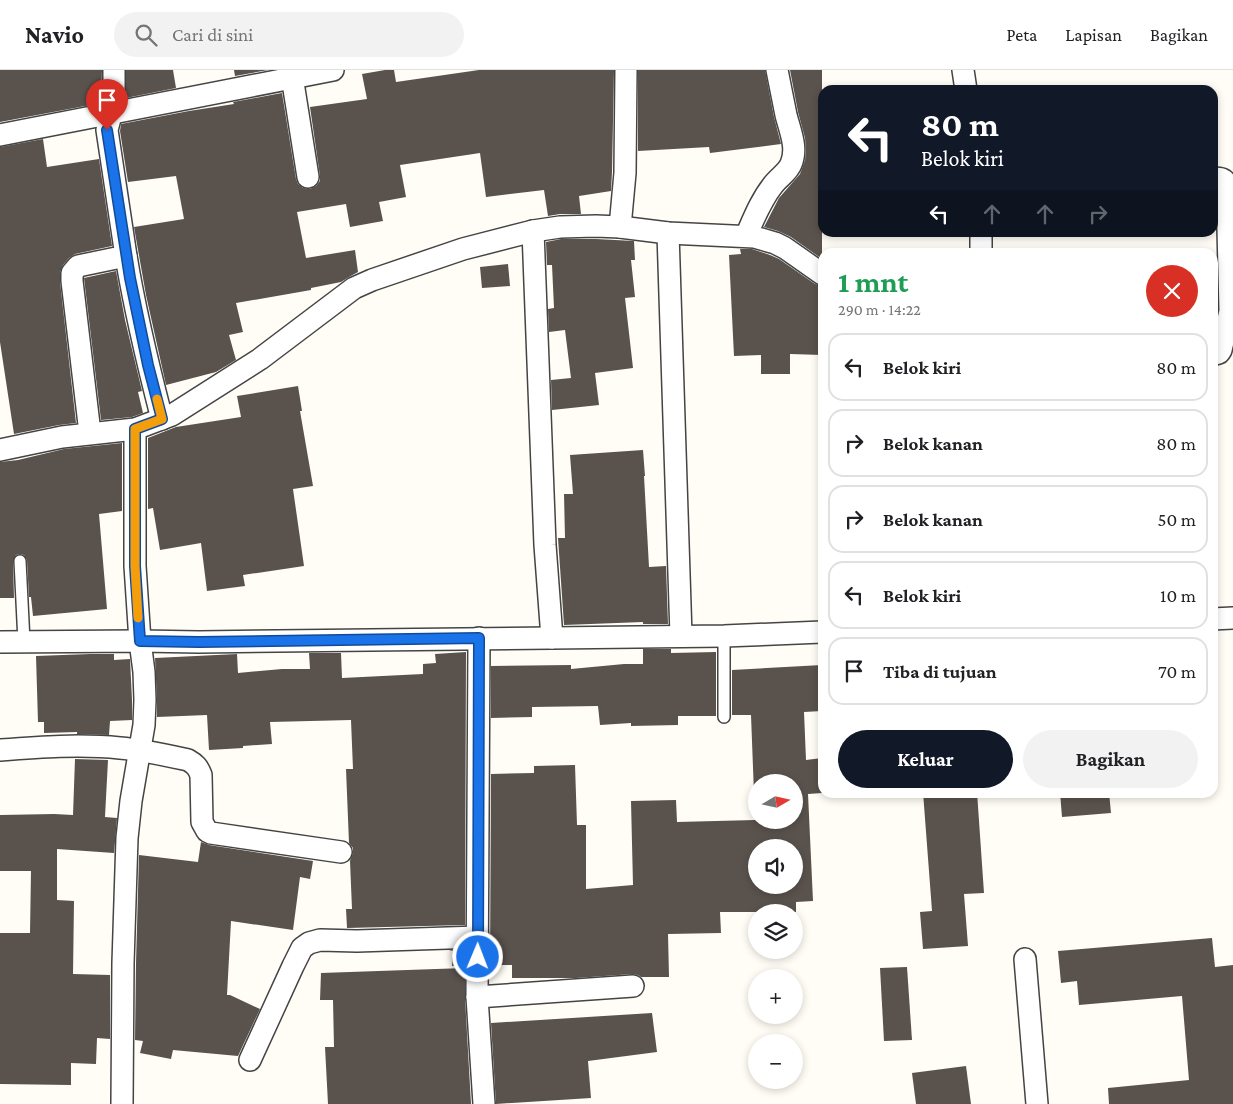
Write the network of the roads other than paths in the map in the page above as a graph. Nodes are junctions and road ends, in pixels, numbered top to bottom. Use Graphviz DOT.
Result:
graph roads {
  1 [pos="114,70"];
  2 [pos="333,70"];
  3 [pos="626,70"];
  4 [pos="777,70"];
  5 [pos="963,70"];
  6 [pos="292,74"];
  7 [pos="965,85"];
  8 [pos="112,112"];
  9 [pos="0,135"];
  10 [pos="308,177"];
  11 [pos="1218,178"];
  12 [pos="620,227"];
  13 [pos="532,230"];
  14 [pos="668,233"];
  15 [pos="746,236"];
  16 [pos="126,256"];
  17 [pos="818,271"];
  18 [pos="1231,311"];
  19 [pos="1218,353"];
  20 [pos="162,419"];
  21 [pos="135,429"];
  22 [pos="90,433"];
  23 [pos="0,450"];
  24 [pos="20,561"];
  25 [pos="1233,618"];
  26 [pos="1218,619"];
  27 [pos="818,632"];
  28 [pos="681,636"];
  29 [pos="724,636"];
  30 [pos="479,638"];
  31 [pos="552,638"];
  32 [pos="140,641"];
  33 [pos="0,642"];
  34 [pos="24,642"];
  35 [pos="724,718"];
  36 [pos="0,750"];
  37 [pos="141,750"];
  38 [pos="341,852"];
  39 [pos="478,937"];
  40 [pos="1025,959"];
  41 [pos="633,986"];
  42 [pos="477,997"];
  43 [pos="250,1060"];
  44 [pos="122,1104"];
  45 [pos="484,1104"];
  46 [pos="1037,1104"];
  1 -- 8 [label="street"];
  2 -- 6 [label="street"];
  3 -- 12 [label="street"];
  4 -- 15 [label="street"];
  5 -- 7 [label="street"];
  6 -- 8 [label="street"];
  6 -- 10 [label="street"];
  8 -- 9 [label="street"];
  8 -- 16 [label="street"];
  11 -- 18 [label="street"];
  12 -- 13 [label="street"];
  12 -- 14 [label="street"];
  13 -- 20 [label="street"];
  13 -- 31 [label="street"];
  14 -- 15 [label="street"];
  14 -- 28 [label="street"];
  15 -- 17 [label="street"];
  16 -- 20 [label="street"];
  16 -- 22 [label="street"];
  18 -- 19 [label="street"];
  20 -- 21 [label="street"];
  21 -- 22 [label="street"];
  21 -- 32 [label="street"];
  22 -- 23 [label="street"];
  24 -- 34 [label="lane"];
  25 -- 26 [label="street"];
  27 -- 29 [label="street"];
  28 -- 29 [label="street"];
  28 -- 31 [label="street"];
  29 -- 35 [label="lane"];
  30 -- 31 [label="street"];
  30 -- 32 [label="street"];
  30 -- 39 [label="street"];
  32 -- 34 [label="street"];
  32 -- 37 [label="street"];
  33 -- 34 [label="street"];
  36 -- 37 [label="street"];
  37 -- 38 [label="street"];
  37 -- 44 [label="street"];
  39 -- 42 [label="street"];
  39 -- 43 [label="street"];
  40 -- 46 [label="street"];
  41 -- 42 [label="street"];
  42 -- 45 [label="street"];
}
